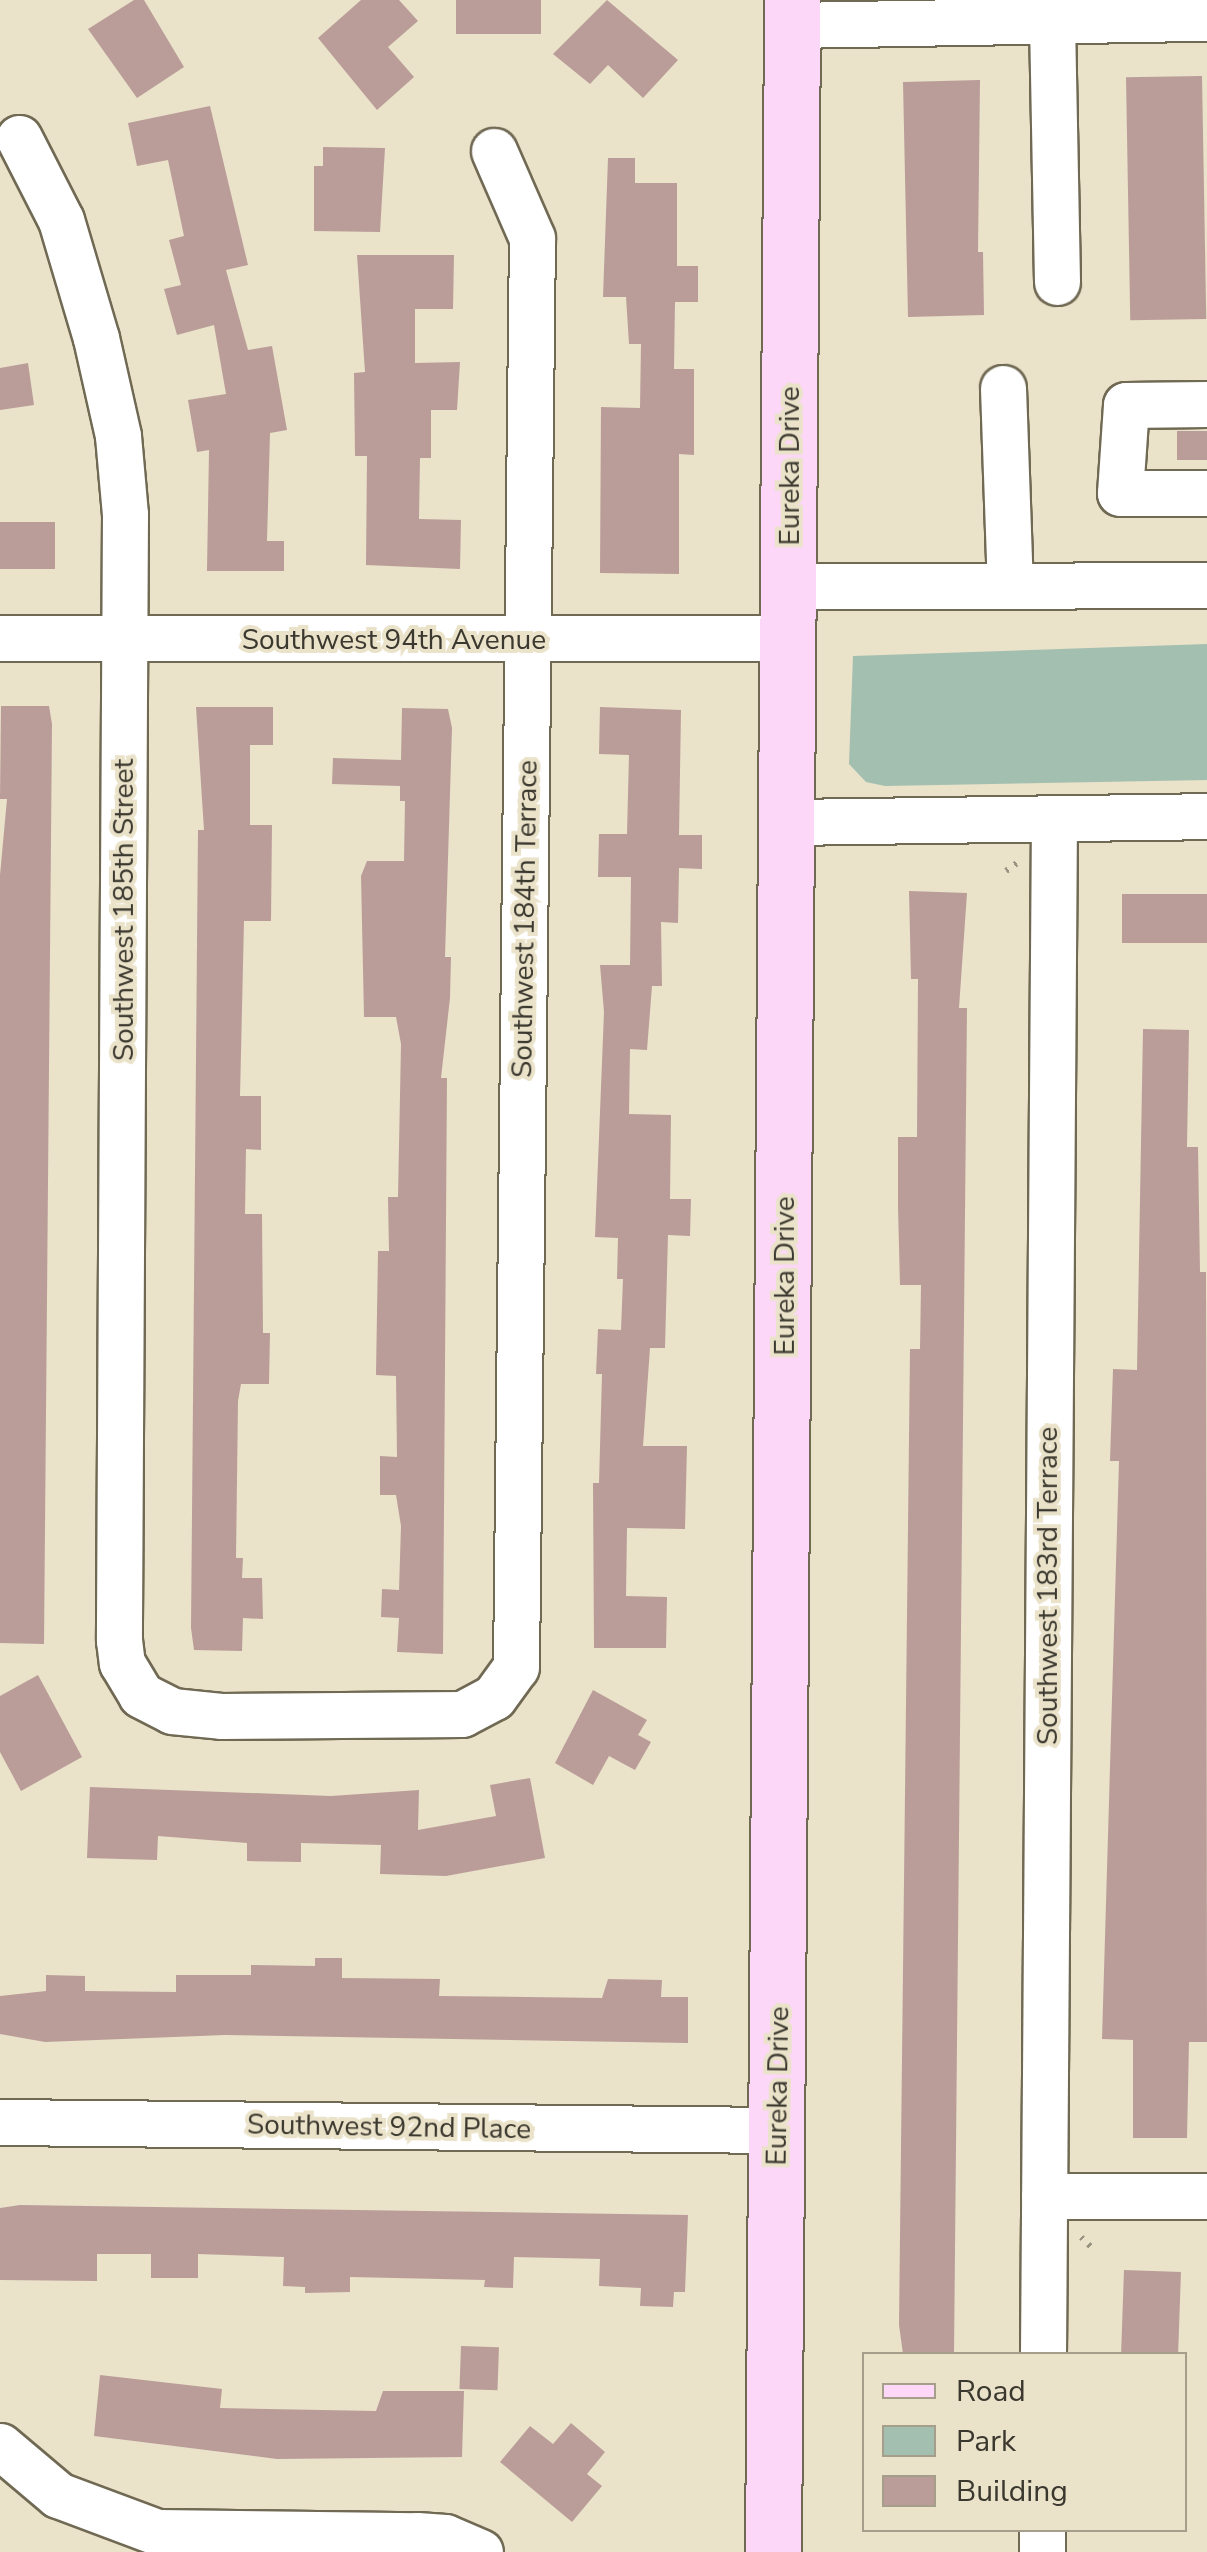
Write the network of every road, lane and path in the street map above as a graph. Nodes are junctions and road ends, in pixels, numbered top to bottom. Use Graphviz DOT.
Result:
graph roads {
  1 [pos="792,13"];
  2 [pos="1207,18"];
  3 [pos="1052,20"];
  4 [pos="20,138"];
  5 [pos="494,151"];
  6 [pos="1057,282"];
  7 [pos="1003,388"];
  8 [pos="1207,404"];
  9 [pos="1207,493"];
  10 [pos="1010,585"];
  11 [pos="1207,586"];
  12 [pos="789,612"];
  13 [pos="0,638"];
  14 [pos="126,638"];
  15 [pos="528,641"];
  16 [pos="1207,816"];
  17 [pos="1054,818"];
  18 [pos="788,822"];
  19 [pos="502,1690"];
  20 [pos="0,2122"];
  21 [pos="778,2130"];
  22 [pos="1044,2196"];
  23 [pos="1207,2196"];
  24 [pos="1043,2352"];
  25 [pos="0,2446"];
  26 [pos="480,2552"];
  27 [pos="773,2552"];
  1 -- 3 [label="street"];
  1 -- 12 [label="main road, Eureka Drive"];
  2 -- 3 [label="street"];
  3 -- 6 [label="street"];
  4 -- 14 [label="street, Southwest 185th Street"];
  5 -- 15 [label="street, Southwest 184th Terrace"];
  7 -- 10 [label="street"];
  8 -- 9 [label="street"];
  10 -- 11 [label="street, Southwest 94th Avenue"];
  10 -- 12 [label="street, Southwest 94th Avenue"];
  12 -- 15 [label="street, Southwest 94th Avenue"];
  12 -- 18 [label="main road, Eureka Drive"];
  13 -- 14 [label="street, Southwest 94th Avenue"];
  14 -- 15 [label="street, Southwest 94th Avenue"];
  14 -- 19 [label="street, Southwest 185th Street"];
  15 -- 19 [label="street, Southwest 184th Terrace"];
  16 -- 17 [label="street"];
  17 -- 18 [label="street"];
  17 -- 22 [label="street, Southwest 183rd Terrace"];
  18 -- 21 [label="main road, Eureka Drive"];
  20 -- 21 [label="street, Southwest 92nd Place"];
  21 -- 27 [label="main road, Eureka Drive"];
  22 -- 23 [label="street"];
  22 -- 24 [label="street, Southwest 183rd Terrace"];
  25 -- 26 [label="street"];
}
